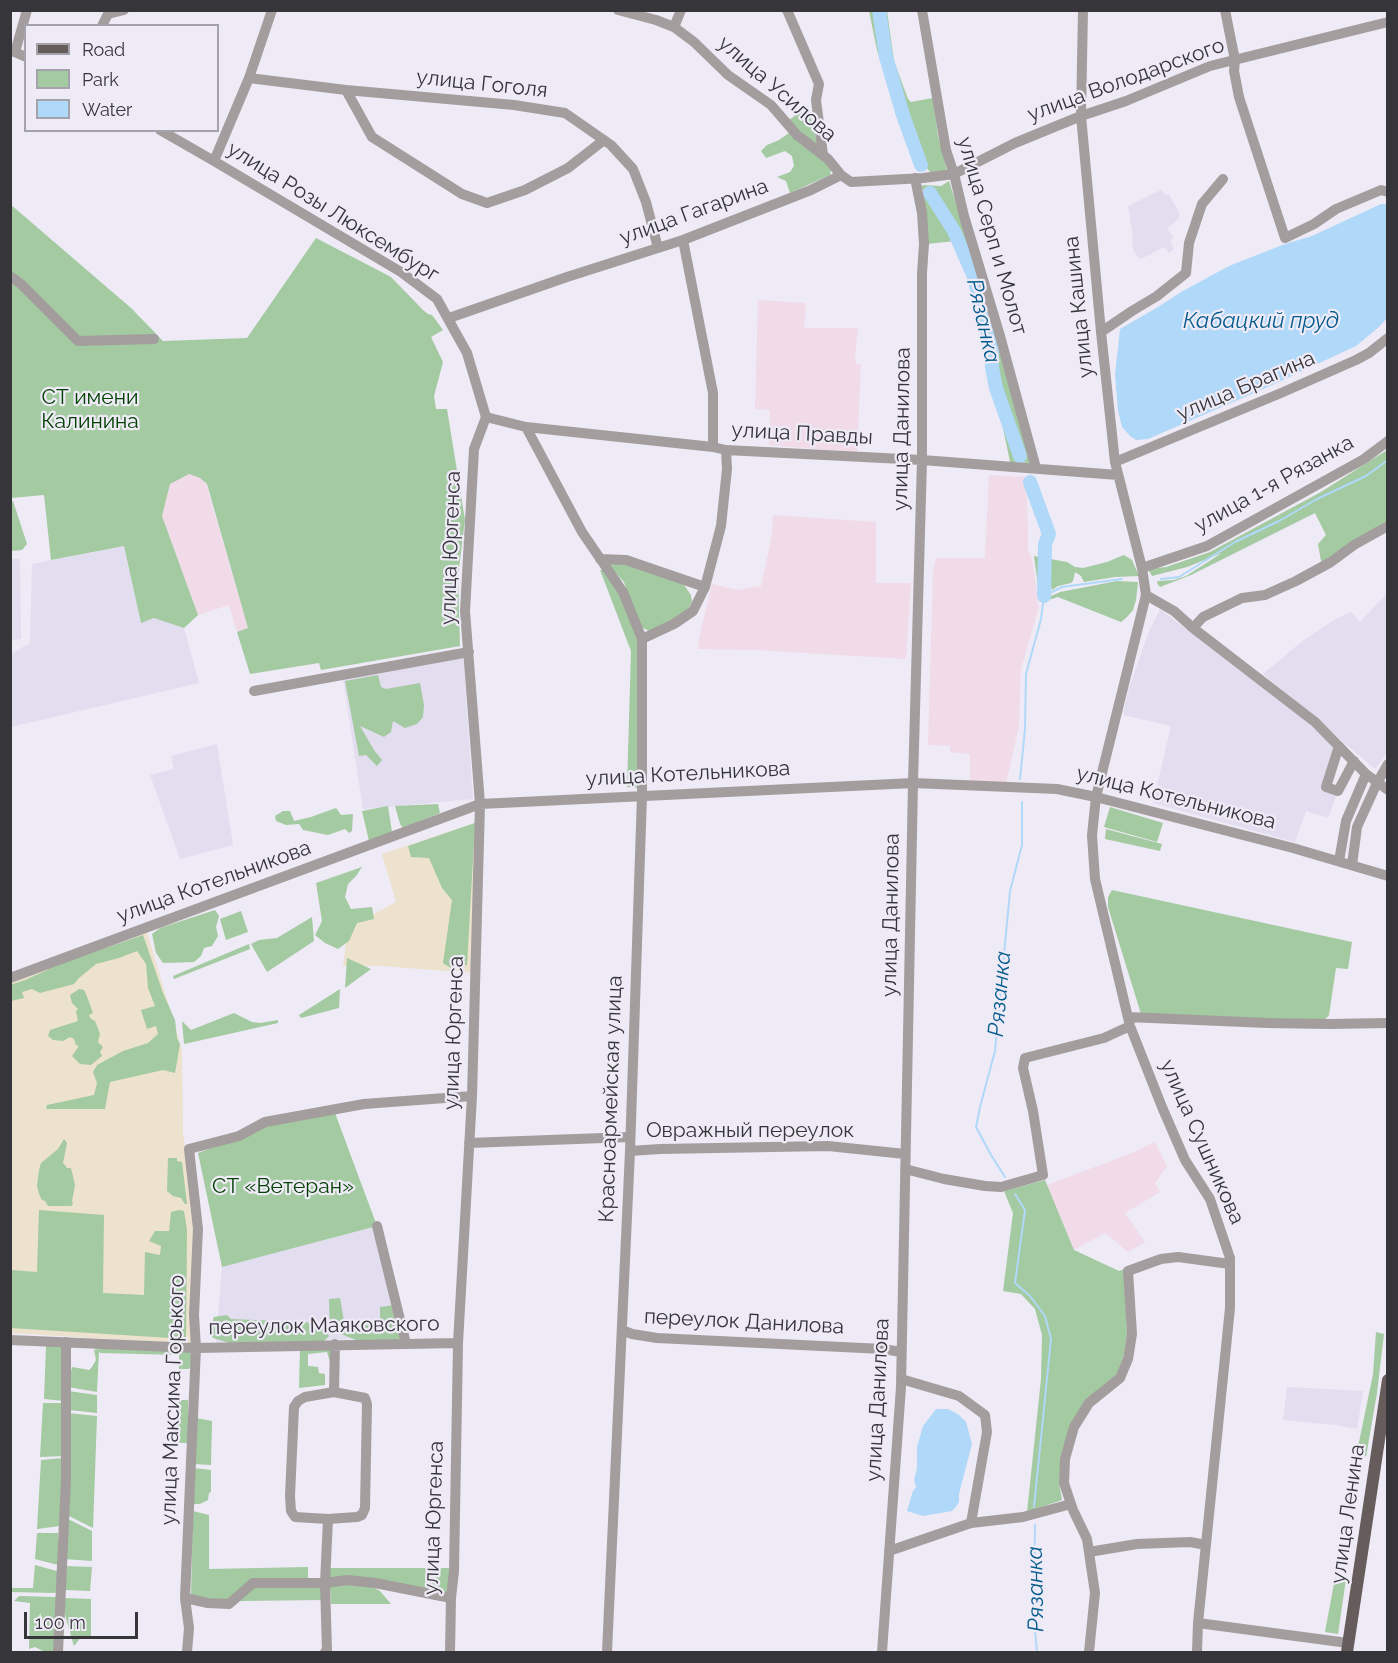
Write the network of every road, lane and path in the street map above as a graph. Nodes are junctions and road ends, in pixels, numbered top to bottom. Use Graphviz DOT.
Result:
graph roads {
  1 [pos="27,10"];
  2 [pos="123,10"];
  3 [pos="272,10"];
  4 [pos="618,10"];
  5 [pos="681,10"];
  6 [pos="787,10"];
  7 [pos="922,10"];
  8 [pos="1083,10"];
  9 [pos="1225,10"];
  10 [pos="1388,22"];
  11 [pos="103,24"];
  12 [pos="674,27"];
  13 [pos="13,51"];
  14 [pos="1235,60"];
  15 [pos="249,78"];
  16 [pos="346,90"];
  17 [pos="1081,116"];
  18 [pos="163,132"];
  19 [pos="604,140"];
  20 [pos="823,155"];
  21 [pos="214,161"];
  22 [pos="954,174"];
  23 [pos="841,175"];
  24 [pos="915,178"];
  25 [pos="1222,179"];
  26 [pos="1388,192"];
  27 [pos="683,240"];
  28 [pos="658,248"];
  29 [pos="10,276"];
  30 [pos="448,318"];
  31 [pos="1101,332"];
  32 [pos="1388,338"];
  33 [pos="154,339"];
  34 [pos="486,417"];
  35 [pos="526,427"];
  36 [pos="1388,441"];
  37 [pos="713,447"];
  38 [pos="726,450"];
  39 [pos="922,460"];
  40 [pos="1115,462"];
  41 [pos="1036,468"];
  42 [pos="1118,475"];
  43 [pos="1388,526"];
  44 [pos="600,559"];
  45 [pos="1142,568"];
  46 [pos="705,587"];
  47 [pos="1146,595"];
  48 [pos="1193,628"];
  49 [pos="642,639"];
  50 [pos="469,652"];
  51 [pos="254,691"];
  52 [pos="1339,746"];
  53 [pos="1354,761"];
  54 [pos="1388,764"];
  55 [pos="1366,774"];
  56 [pos="913,783"];
  57 [pos="1377,783"];
  58 [pos="1388,790"];
  59 [pos="642,796"];
  60 [pos="1096,797"];
  61 [pos="480,804"];
  62 [pos="1339,861"];
  63 [pos="1352,865"];
  64 [pos="1388,876"];
  65 [pos="10,978"];
  66 [pos="1129,1021"];
  67 [pos="1388,1023"];
  68 [pos="472,1096"];
  69 [pos="630,1137"];
  70 [pos="469,1143"];
  71 [pos="630,1151"];
  72 [pos="905,1154"];
  73 [pos="905,1169"];
  74 [pos="377,1226"];
  75 [pos="1230,1264"];
  76 [pos="622,1330"];
  77 [pos="10,1340"];
  78 [pos="66,1342"];
  79 [pos="458,1343"];
  80 [pos="335,1344"];
  81 [pos="406,1344"];
  82 [pos="196,1348"];
  83 [pos="901,1353"];
  84 [pos="901,1379"];
  85 [pos="1388,1380"];
  86 [pos="334,1392"];
  87 [pos="1071,1504"];
  88 [pos="328,1519"];
  89 [pos="971,1523"];
  90 [pos="1206,1545"];
  91 [pos="889,1551"];
  92 [pos="1089,1552"];
  93 [pos="325,1583"];
  94 [pos="185,1598"];
  95 [pos="451,1598"];
  96 [pos="1198,1623"];
  97 [pos="1348,1648"];
  98 [pos="326,1652"];
  99 [pos="58,1653"];
  100 [pos="187,1653"];
  101 [pos="450,1653"];
  102 [pos="607,1653"];
  103 [pos="882,1653"];
  104 [pos="1089,1653"];
  105 [pos="1197,1653"];
  1 -- 13 [label="street"];
  2 -- 11 [label="street"];
  3 -- 15 [label="street"];
  4 -- 12 [label="street, улица Усилова"];
  5 -- 12 [label="street"];
  6 -- 20 [label="street"];
  7 -- 22 [label="street, улица Серп и Молот"];
  8 -- 17 [label="street, улица Кашина"];
  9 -- 14 [label="street"];
  10 -- 14 [label="street, улица Володарского"];
  12 -- 20 [label="street, улица Усилова"];
  14 -- 17 [label="street, улица Володарского"];
  14 -- 26 [label="street"];
  15 -- 16 [label="street, улица Гоголя"];
  15 -- 21 [label="street"];
  16 -- 19 [label="street, улица Гоголя"];
  16 -- 19 [label="street"];
  17 -- 22 [label="street, улица Володарского"];
  17 -- 31 [label="street, улица Кашина"];
  18 -- 21 [label="street, улица Розы Люксембург"];
  19 -- 28 [label="street, улица Гоголя"];
  20 -- 23 [label="street, улица Усилова"];
  21 -- 30 [label="street, улица Розы Люксембург"];
  22 -- 24 [label="street"];
  22 -- 41 [label="street, улица Серп и Молот"];
  23 -- 24 [label="street"];
  23 -- 27 [label="street, улица Гагарина"];
  24 -- 39 [label="street, улица Данилова"];
  25 -- 31 [label="street"];
  27 -- 28 [label="street, улица Гагарина"];
  27 -- 37 [label="street"];
  28 -- 30 [label="street, улица Гагарина"];
  29 -- 33 [label="street"];
  30 -- 34 [label="street, улица Розы Люксембург"];
  31 -- 40 [label="street, улица Кашина"];
  32 -- 40 [label="street, улица Брагина"];
  34 -- 35 [label="street, улица Правды"];
  34 -- 50 [label="street, улица Юргенса"];
  35 -- 37 [label="street, улица Правды"];
  35 -- 44 [label="street, Красноармейская улица"];
  36 -- 45 [label="street, улица 1-я Рязанка"];
  37 -- 38 [label="street, улица Правды"];
  38 -- 39 [label="street, улица Правды"];
  38 -- 46 [label="street"];
  39 -- 41 [label="street, улица Правды"];
  39 -- 56 [label="street, улица Данилова"];
  40 -- 42 [label="street, улица Кашина"];
  41 -- 42 [label="street, улица Правды"];
  42 -- 45 [label="street, улица Кашина"];
  43 -- 48 [label="street"];
  44 -- 46 [label="street"];
  44 -- 49 [label="street, Красноармейская улица"];
  45 -- 47 [label="street, улица Кашина"];
  46 -- 49 [label="street"];
  47 -- 48 [label="street"];
  47 -- 60 [label="street, улица Сушникова"];
  48 -- 52 [label="street"];
  49 -- 59 [label="street, Красноармейская улица"];
  50 -- 51 [label="street"];
  50 -- 61 [label="street, улица Юргенса"];
  52 -- 53 [label="street"];
  52 -- 53 [label="street"];
  53 -- 55 [label="street"];
  54 -- 57 [label="street"];
  55 -- 57 [label="street"];
  55 -- 62 [label="street"];
  56 -- 59 [label="street, улица Котельникова"];
  56 -- 60 [label="street, улица Котельникова"];
  56 -- 72 [label="street, улица Данилова"];
  57 -- 58 [label="street"];
  57 -- 63 [label="street"];
  59 -- 61 [label="street, улица Котельникова"];
  59 -- 69 [label="street, Красноармейская улица"];
  60 -- 62 [label="street, улица Котельникова"];
  60 -- 66 [label="street, улица Сушникова"];
  61 -- 65 [label="street, улица Котельникова"];
  61 -- 68 [label="street, улица Юргенса"];
  62 -- 63 [label="street, улица Котельникова"];
  63 -- 64 [label="street, улица Котельникова"];
  66 -- 67 [label="street"];
  66 -- 73 [label="street"];
  66 -- 75 [label="street, улица Сушникова"];
  68 -- 70 [label="street, улица Юргенса"];
  68 -- 82 [label="street, улица Максима Горького"];
  69 -- 70 [label="street"];
  69 -- 71 [label="street, Красноармейская улица"];
  70 -- 79 [label="street, улица Юргенса"];
  71 -- 72 [label="street, Овражный переулок"];
  71 -- 76 [label="street, Красноармейская улица"];
  72 -- 73 [label="street, улица Данилова"];
  73 -- 83 [label="street, улица Данилова"];
  74 -- 81 [label="street"];
  75 -- 87 [label="street"];
  75 -- 90 [label="street, улица Сушникова"];
  76 -- 83 [label="street, переулок Данилова"];
  76 -- 102 [label="street, Красноармейская улица"];
  77 -- 78 [label="street, переулок Маяковского"];
  78 -- 82 [label="street, переулок Маяковского"];
  78 -- 99 [label="street"];
  79 -- 81 [label="street, переулок Маяковского"];
  79 -- 95 [label="street, улица Юргенса"];
  80 -- 81 [label="street, переулок Маяковского"];
  80 -- 82 [label="street, переулок Маяковского"];
  80 -- 86 [label="street"];
  82 -- 94 [label="street, улица Максима Горького"];
  83 -- 84 [label="street, улица Данилова"];
  84 -- 89 [label="street"];
  84 -- 91 [label="street, улица Данилова"];
  85 -- 97 [label="main road, улица Ленина"];
  86 -- 88 [label="street"];
  86 -- 88 [label="street"];
  87 -- 89 [label="street"];
  87 -- 92 [label="street"];
  88 -- 93 [label="street"];
  89 -- 91 [label="street"];
  90 -- 92 [label="street"];
  90 -- 96 [label="street, улица Сушникова"];
  91 -- 103 [label="street, улица Данилова"];
  92 -- 104 [label="street"];
  93 -- 94 [label="street"];
  93 -- 95 [label="street"];
  93 -- 98 [label="street"];
  94 -- 100 [label="street, улица Максима Горького"];
  95 -- 101 [label="street, улица Юргенса"];
  96 -- 97 [label="street"];
  96 -- 105 [label="street, улица Сушникова"];
}
